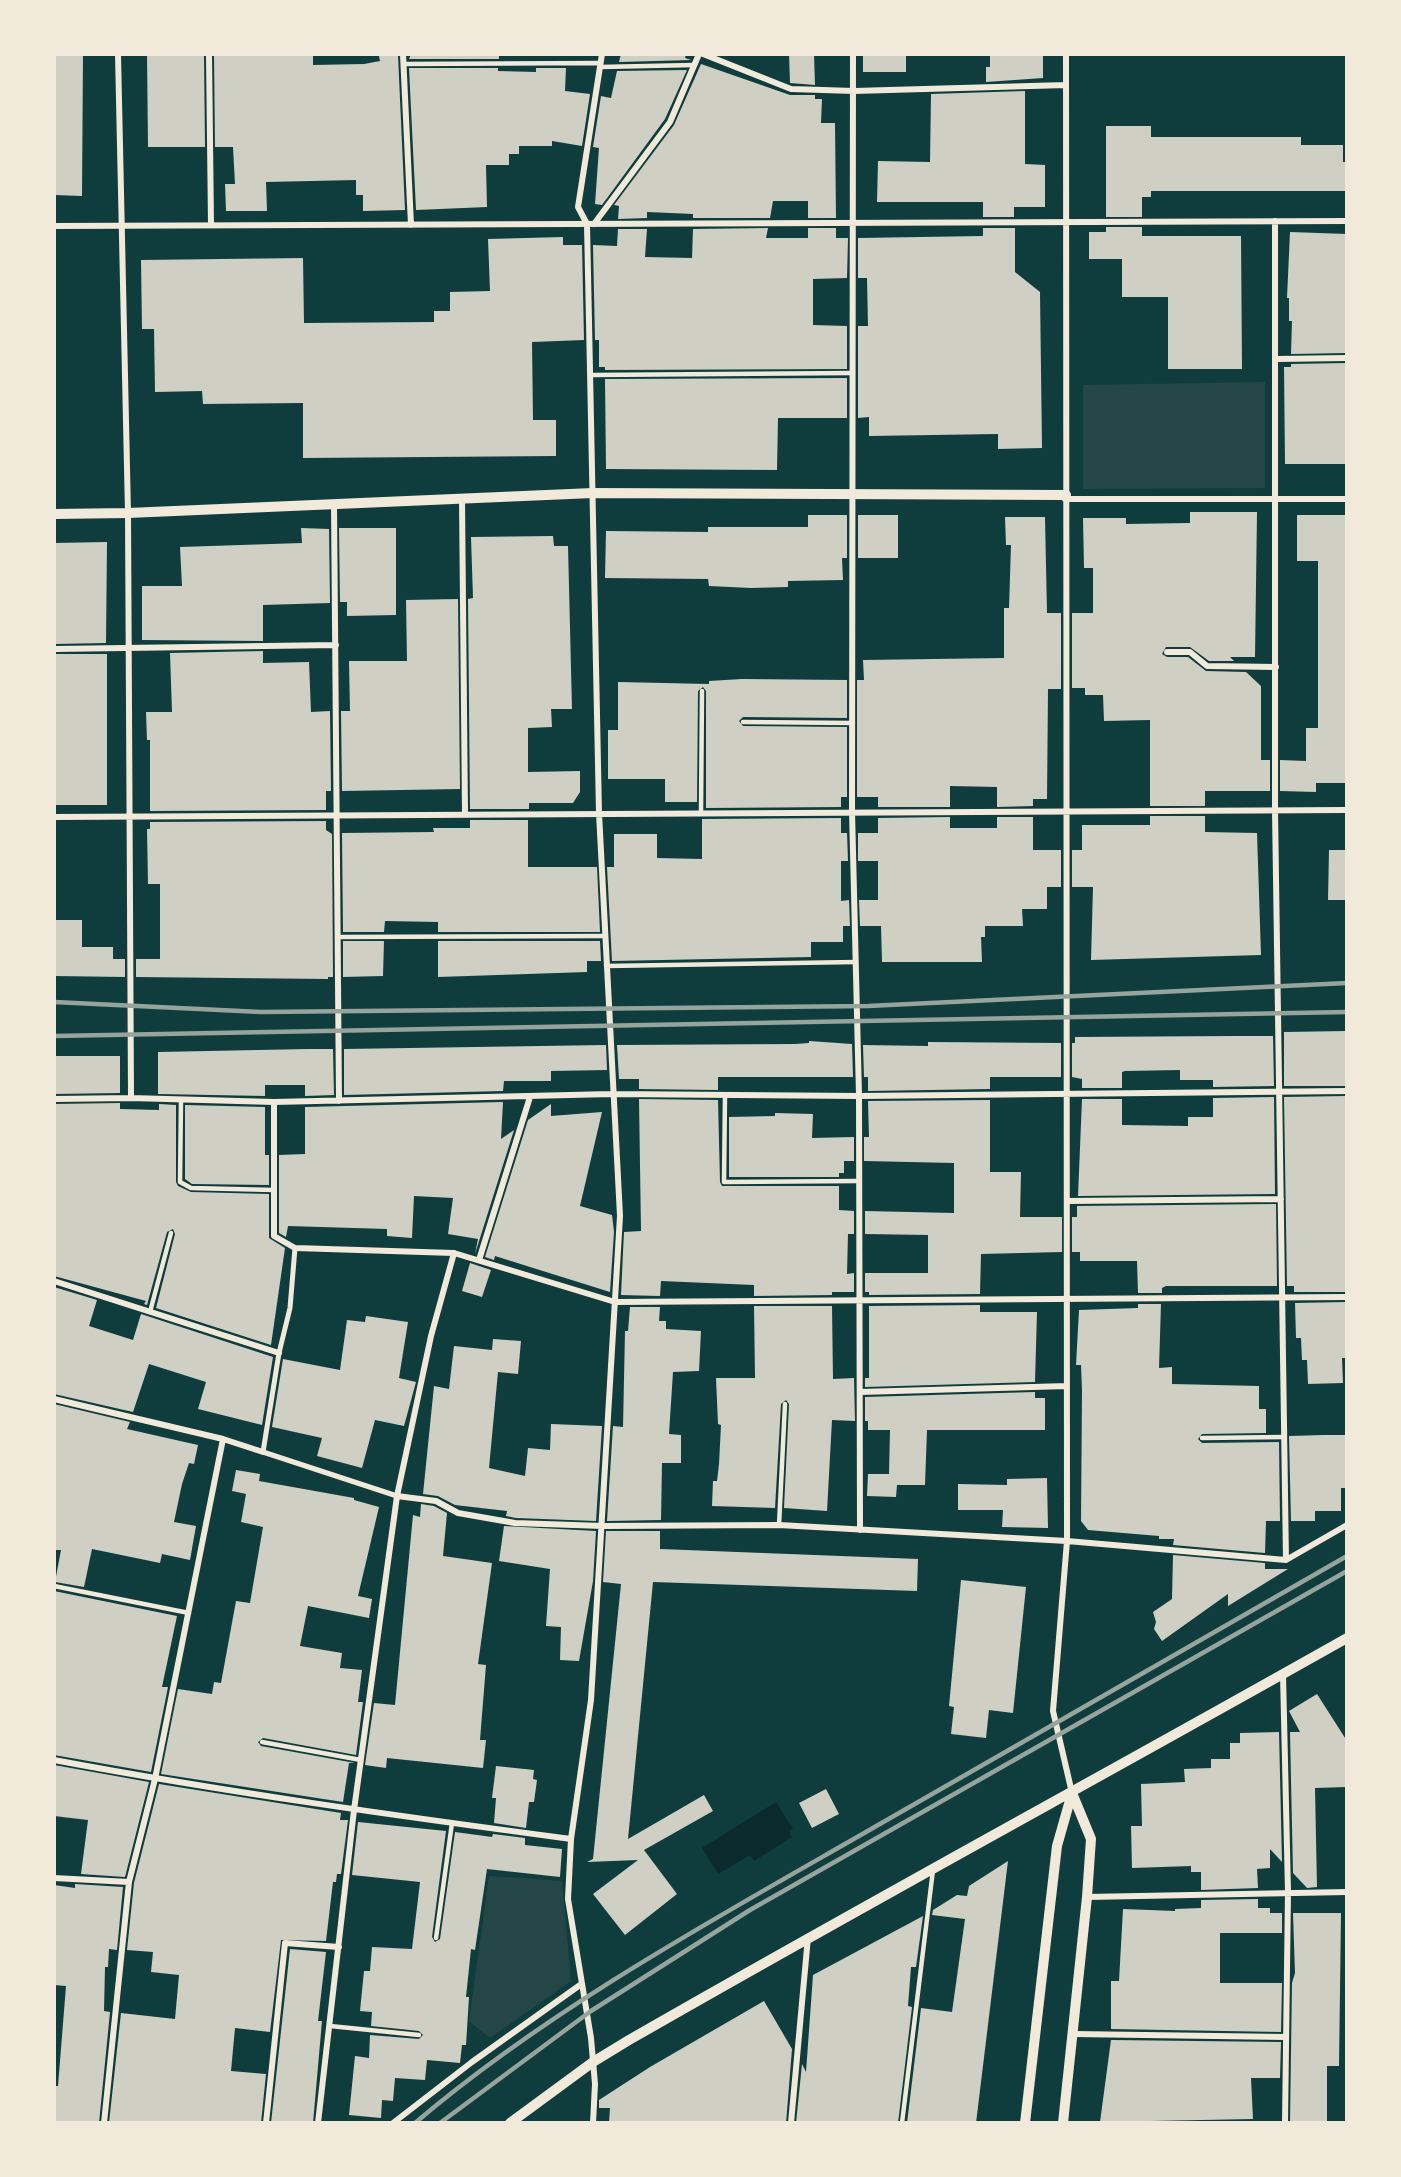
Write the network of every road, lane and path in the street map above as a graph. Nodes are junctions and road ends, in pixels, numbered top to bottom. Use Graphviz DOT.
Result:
graph roads {
  1 [pos="118,54"];
  2 [pos="209,54"];
  3 [pos="403,54"];
  4 [pos="602,54"];
  5 [pos="701,54"];
  6 [pos="854,54"];
  7 [pos="1066,54"];
  8 [pos="404,64"];
  9 [pos="600,65"];
  10 [pos="694,65"];
  11 [pos="1066,85"];
  12 [pos="854,91"];
  13 [pos="1275,221"];
  14 [pos="1347,221"];
  15 [pos="852,222"];
  16 [pos="1064,222"];
  17 [pos="590,224"];
  18 [pos="211,225"];
  19 [pos="411,225"];
  20 [pos="54,226"];
  21 [pos="120,226"];
  22 [pos="1276,358"];
  23 [pos="1347,358"];
  24 [pos="853,373"];
  25 [pos="591,375"];
  26 [pos="593,493"];
  27 [pos="853,494"];
  28 [pos="1065,497"];
  29 [pos="1276,498"];
  30 [pos="462,499"];
  31 [pos="1347,499"];
  32 [pos="334,504"];
  33 [pos="128,513"];
  34 [pos="54,514"];
  35 [pos="336,645"];
  36 [pos="129,648"];
  37 [pos="54,649"];
  38 [pos="1167,652"];
  39 [pos="1276,667"];
  40 [pos="702,691"];
  41 [pos="743,722"];
  42 [pos="853,723"];
  43 [pos="1275,810"];
  44 [pos="1347,810"];
  45 [pos="852,811"];
  46 [pos="1065,811"];
  47 [pos="701,812"];
  48 [pos="599,813"];
  49 [pos="338,814"];
  50 [pos="465,814"];
  51 [pos="54,817"];
  52 [pos="129,817"];
  53 [pos="604,936"];
  54 [pos="338,937"];
  55 [pos="856,962"];
  56 [pos="606,966"];
  57 [pos="1278,1091"];
  58 [pos="1347,1091"];
  59 [pos="1065,1093"];
  60 [pos="612,1094"];
  61 [pos="726,1096"];
  62 [pos="859,1096"];
  63 [pos="530,1097"];
  64 [pos="130,1098"];
  65 [pos="54,1100"];
  66 [pos="182,1100"];
  67 [pos="339,1101"];
  68 [pos="274,1102"];
  69 [pos="859,1181"];
  70 [pos="274,1190"];
  71 [pos="1281,1199"];
  72 [pos="1067,1201"];
  73 [pos="171,1233"];
  74 [pos="295,1248"];
  75 [pos="454,1253"];
  76 [pos="479,1260"];
  77 [pos="54,1281"];
  78 [pos="1347,1297"];
  79 [pos="1283,1298"];
  80 [pos="1066,1299"];
  81 [pos="860,1301"];
  82 [pos="615,1302"];
  83 [pos="150,1312"];
  84 [pos="279,1353"];
  85 [pos="1067,1386"];
  86 [pos="860,1392"];
  87 [pos="54,1399"];
  88 [pos="785,1404"];
  89 [pos="1202,1437"];
  90 [pos="1284,1437"];
  91 [pos="224,1439"];
  92 [pos="263,1452"];
  93 [pos="397,1496"];
  94 [pos="779,1525"];
  95 [pos="1347,1525"];
  96 [pos="603,1526"];
  97 [pos="860,1530"];
  98 [pos="1067,1541"];
  99 [pos="1286,1560"];
  100 [pos="54,1586"];
  101 [pos="189,1613"];
  102 [pos="1347,1638"];
  103 [pos="1283,1674"];
  104 [pos="262,1742"];
  105 [pos="54,1760"];
  106 [pos="361,1760"];
  107 [pos="155,1779"];
  108 [pos="1072,1793"];
  109 [pos="354,1810"];
  110 [pos="452,1823"];
  111 [pos="571,1839"];
  112 [pos="933,1866"];
  113 [pos="54,1878"];
  114 [pos="129,1882"];
  115 [pos="1288,1892"];
  116 [pos="1347,1892"];
  117 [pos="1087,1897"];
  118 [pos="808,1936"];
  119 [pos="436,1938"];
  120 [pos="339,1947"];
  121 [pos="580,1986"];
  122 [pos="330,2026"];
  123 [pos="1073,2034"];
  124 [pos="419,2035"];
  125 [pos="1286,2037"];
  126 [pos="593,2062"];
  127 [pos="104,2123"];
  128 [pos="266,2123"];
  129 [pos="318,2123"];
  130 [pos="393,2123"];
  131 [pos="510,2123"];
  132 [pos="593,2123"];
  133 [pos="791,2123"];
  134 [pos="902,2123"];
  135 [pos="1025,2123"];
  136 [pos="1063,2123"];
  137 [pos="1285,2123"];
  1 -- 21 [label="street"];
  2 -- 18 [label="street"];
  3 -- 8 [label="street"];
  4 -- 9 [label="street"];
  5 -- 10 [label="street"];
  5 -- 12 [label="street"];
  6 -- 12 [label="street"];
  7 -- 11 [label="street"];
  8 -- 9 [label="lane"];
  8 -- 19 [label="street"];
  9 -- 10 [label="lane"];
  9 -- 17 [label="street"];
  10 -- 17 [label="street"];
  11 -- 12 [label="street"];
  11 -- 16 [label="street"];
  12 -- 15 [label="street"];
  13 -- 14 [label="street"];
  13 -- 16 [label="street"];
  13 -- 22 [label="street"];
  15 -- 16 [label="street"];
  15 -- 17 [label="street"];
  15 -- 24 [label="street"];
  16 -- 28 [label="street"];
  17 -- 19 [label="street"];
  17 -- 25 [label="street"];
  18 -- 19 [label="street"];
  18 -- 21 [label="street"];
  20 -- 21 [label="street"];
  21 -- 33 [label="street"];
  22 -- 23 [label="street"];
  22 -- 29 [label="street"];
  24 -- 25 [label="lane"];
  24 -- 27 [label="street"];
  25 -- 26 [label="street"];
  26 -- 27 [label="street"];
  26 -- 30 [label="street"];
  26 -- 48 [label="street"];
  27 -- 28 [label="street"];
  27 -- 42 [label="street"];
  28 -- 29 [label="street"];
  28 -- 46 [label="street"];
  29 -- 31 [label="street"];
  29 -- 39 [label="street"];
  30 -- 32 [label="street"];
  30 -- 50 [label="street"];
  32 -- 33 [label="street"];
  32 -- 35 [label="street"];
  33 -- 34 [label="street"];
  33 -- 36 [label="street"];
  35 -- 36 [label="street"];
  35 -- 49 [label="street"];
  36 -- 37 [label="street"];
  36 -- 52 [label="street"];
  38 -- 39 [label="street"];
  39 -- 43 [label="street"];
  40 -- 47 [label="lane"];
  41 -- 42 [label="lane"];
  42 -- 45 [label="street"];
  43 -- 44 [label="street"];
  43 -- 46 [label="street"];
  43 -- 57 [label="street"];
  45 -- 46 [label="street"];
  45 -- 47 [label="street"];
  45 -- 55 [label="street"];
  46 -- 59 [label="street"];
  47 -- 48 [label="street"];
  48 -- 50 [label="street"];
  48 -- 53 [label="street"];
  49 -- 50 [label="street"];
  49 -- 52 [label="street"];
  49 -- 54 [label="street"];
  51 -- 52 [label="street"];
  52 -- 64 [label="street"];
  53 -- 54 [label="lane"];
  53 -- 56 [label="street"];
  54 -- 67 [label="street"];
  55 -- 56 [label="lane"];
  55 -- 62 [label="street"];
  56 -- 60 [label="street"];
  57 -- 58 [label="street"];
  57 -- 59 [label="street"];
  57 -- 71 [label="street"];
  59 -- 62 [label="street"];
  59 -- 72 [label="street"];
  60 -- 61 [label="street"];
  60 -- 63 [label="street"];
  60 -- 82 [label="street"];
  61 -- 62 [label="street"];
  61 -- 69 [label="lane"];
  62 -- 69 [label="street"];
  63 -- 67 [label="street"];
  63 -- 76 [label="street"];
  64 -- 65 [label="street"];
  64 -- 66 [label="street"];
  66 -- 68 [label="street"];
  66 -- 70 [label="lane"];
  67 -- 68 [label="street"];
  68 -- 70 [label="street"];
  69 -- 81 [label="street"];
  70 -- 74 [label="street"];
  71 -- 72 [label="street"];
  71 -- 79 [label="street"];
  72 -- 80 [label="street"];
  73 -- 83 [label="lane"];
  74 -- 75 [label="street"];
  74 -- 84 [label="street"];
  75 -- 76 [label="street"];
  75 -- 93 [label="street"];
  76 -- 82 [label="street"];
  77 -- 83 [label="street"];
  78 -- 79 [label="street"];
  79 -- 80 [label="street"];
  79 -- 90 [label="street"];
  80 -- 81 [label="street"];
  80 -- 85 [label="street"];
  81 -- 82 [label="street"];
  81 -- 86 [label="street"];
  82 -- 96 [label="street"];
  83 -- 84 [label="street"];
  84 -- 92 [label="street"];
  85 -- 86 [label="street"];
  85 -- 98 [label="street"];
  86 -- 97 [label="street"];
  87 -- 91 [label="street"];
  88 -- 94 [label="lane"];
  89 -- 90 [label="lane"];
  90 -- 99 [label="street"];
  91 -- 92 [label="street"];
  91 -- 101 [label="street"];
  92 -- 93 [label="street"];
  93 -- 96 [label="street"];
  93 -- 106 [label="street"];
  94 -- 96 [label="street"];
  94 -- 97 [label="street"];
  95 -- 99 [label="street"];
  96 -- 111 [label="street"];
  97 -- 98 [label="street"];
  98 -- 99 [label="street"];
  98 -- 108 [label="street"];
  100 -- 101 [label="lane"];
  101 -- 107 [label="street"];
  102 -- 103 [label="street"];
  103 -- 108 [label="street"];
  103 -- 115 [label="street"];
  104 -- 106 [label="lane"];
  105 -- 107 [label="street"];
  106 -- 109 [label="street"];
  107 -- 109 [label="street"];
  107 -- 114 [label="street"];
  108 -- 112 [label="street"];
  108 -- 117 [label="street"];
  108 -- 135 [label="street"];
  109 -- 110 [label="street"];
  109 -- 120 [label="street"];
  110 -- 111 [label="street"];
  110 -- 119 [label="lane"];
  111 -- 121 [label="street"];
  112 -- 118 [label="street"];
  112 -- 134 [label="lane"];
  113 -- 114 [label="street"];
  114 -- 127 [label="street"];
  115 -- 116 [label="street"];
  115 -- 117 [label="street"];
  115 -- 125 [label="street"];
  117 -- 123 [label="street"];
  118 -- 126 [label="street"];
  118 -- 133 [label="street"];
  120 -- 122 [label="street"];
  120 -- 128 [label="street"];
  121 -- 126 [label="street"];
  121 -- 130 [label="street"];
  122 -- 124 [label="lane"];
  122 -- 129 [label="street"];
  123 -- 125 [label="street"];
  123 -- 136 [label="street"];
  125 -- 137 [label="street"];
  126 -- 131 [label="street"];
  126 -- 132 [label="street"];
}
